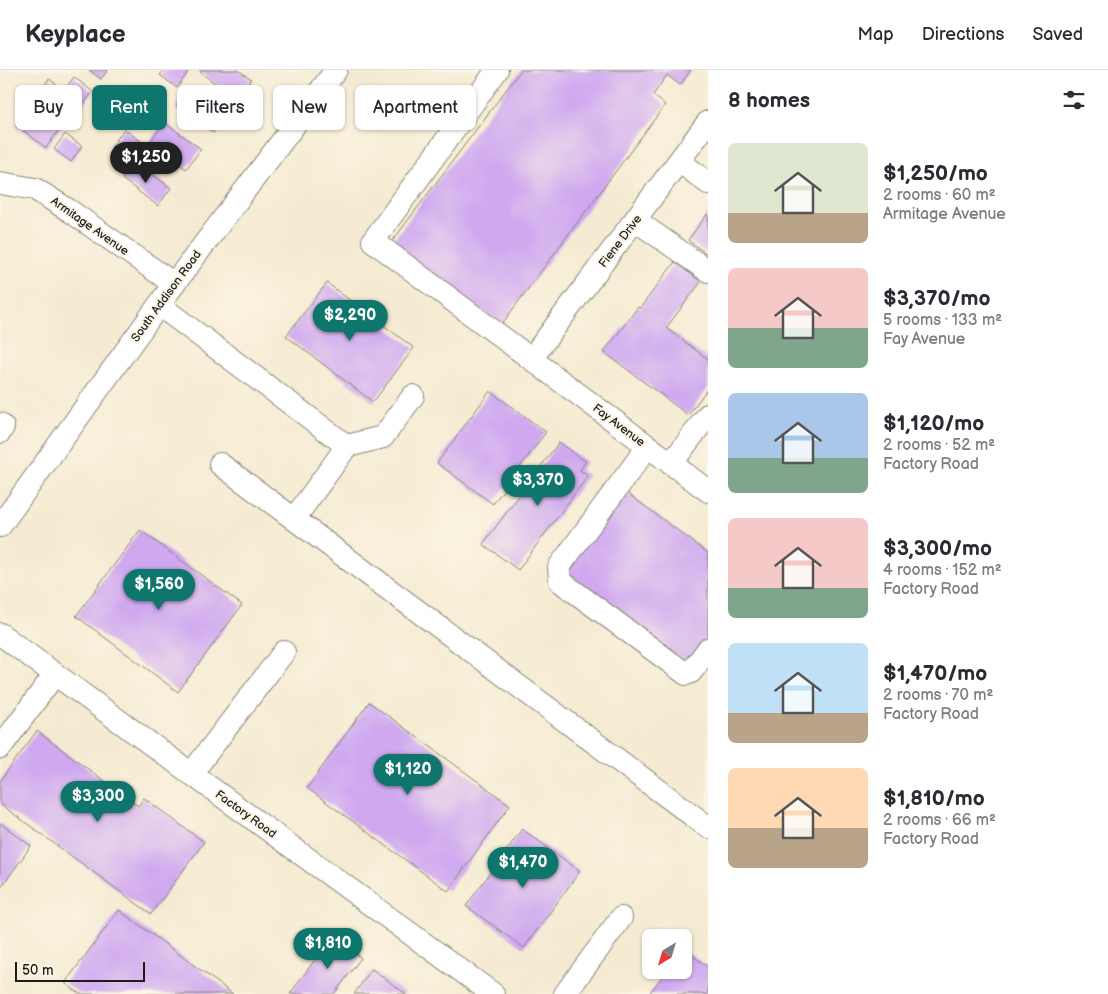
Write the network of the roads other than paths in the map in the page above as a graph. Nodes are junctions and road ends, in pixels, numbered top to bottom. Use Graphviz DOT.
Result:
graph roads {
  1 [pos="336,70"];
  2 [pos="497,70"];
  3 [pos="708,122"];
  4 [pos="679,161"];
  5 [pos="0,183"];
  6 [pos="708,183"];
  7 [pos="639,215"];
  8 [pos="708,260"];
  9 [pos="708,271"];
  10 [pos="174,284"];
  11 [pos="159,305"];
  12 [pos="531,359"];
  13 [pos="413,396"];
  14 [pos="708,414"];
  15 [pos="0,424"];
  16 [pos="0,432"];
  17 [pos="347,446"];
  18 [pos="648,446"];
  19 [pos="220,464"];
  20 [pos="671,464"];
  21 [pos="708,491"];
  22 [pos="3,515"];
  23 [pos="294,519"];
  24 [pos="0,634"];
  25 [pos="708,649"];
  26 [pos="284,652"];
  27 [pos="55,674"];
  28 [pos="0,748"];
  29 [pos="192,774"];
  30 [pos="708,827"];
  31 [pos="621,918"];
  32 [pos="492,994"];
  33 [pos="565,994"];
  1 -- 10 [label="street, South Addison Road"];
  2 -- 12 [label="street, Fay Avenue"];
  3 -- 4 [label="street, Fiene Drive"];
  4 -- 6 [label="street"];
  4 -- 7 [label="street, Fiene Drive"];
  5 -- 10 [label="street, Armitage Avenue"];
  7 -- 8 [label="street"];
  7 -- 9 [label="street"];
  7 -- 12 [label="street, Fiene Drive"];
  10 -- 11 [label="street, South Addison Road"];
  11 -- 17 [label="street"];
  11 -- 22 [label="street, South Addison Road"];
  12 -- 18 [label="street, Fay Avenue"];
  13 -- 17 [label="street"];
  14 -- 20 [label="street"];
  15 -- 16 [label="street"];
  17 -- 23 [label="street"];
  18 -- 20 [label="street, Fay Avenue"];
  18 -- 25 [label="street"];
  19 -- 23 [label="street"];
  20 -- 21 [label="street, Fay Avenue"];
  23 -- 30 [label="street"];
  24 -- 27 [label="street, Factory Road"];
  26 -- 29 [label="street"];
  27 -- 28 [label="street"];
  27 -- 29 [label="street, Factory Road"];
  29 -- 32 [label="street, Factory Road"];
  31 -- 33 [label="street"];
}
